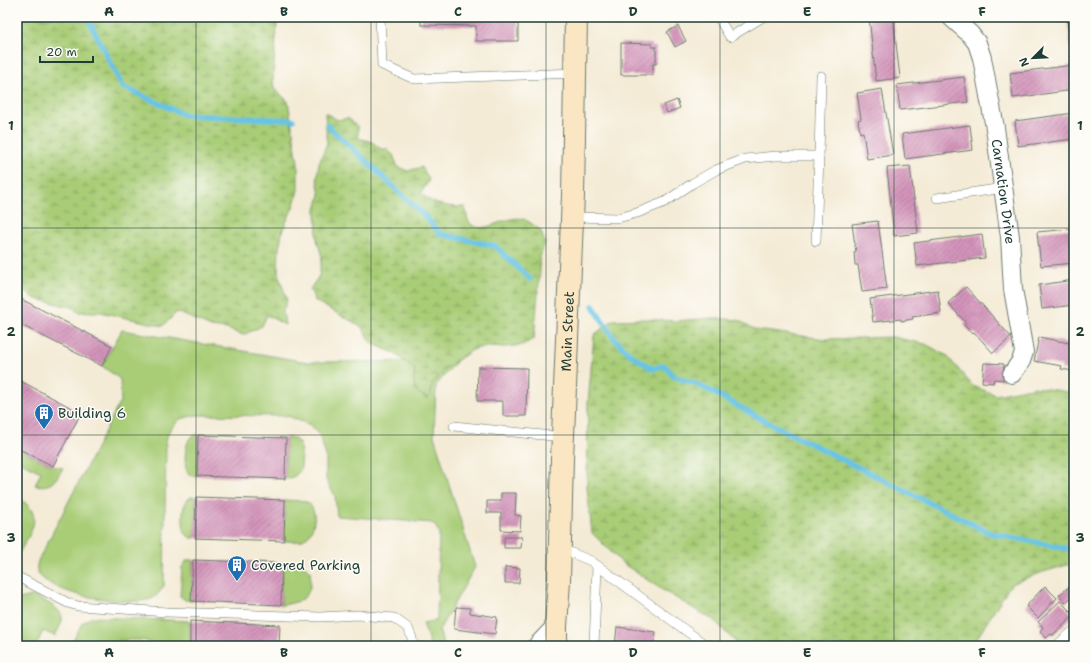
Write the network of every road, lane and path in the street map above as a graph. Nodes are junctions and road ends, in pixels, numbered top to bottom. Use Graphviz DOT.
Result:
graph roads {
  1 [pos="380,17"];
  2 [pos="576,17"];
  3 [pos="718,17"];
  4 [pos="763,17"];
  5 [pos="951,17"];
  6 [pos="576,74"];
  7 [pos="821,76"];
  8 [pos="819,156"];
  9 [pos="1003,188"];
  10 [pos="937,198"];
  11 [pos="573,217"];
  12 [pos="816,241"];
  13 [pos="1012,374"];
  14 [pos="454,426"];
  15 [pos="563,437"];
  16 [pos="560,548"];
  17 [pos="597,566"];
  18 [pos="18,577"];
  19 [pos="1074,632"];
  20 [pos="556,636"];
  21 [pos="1065,642"];
  22 [pos="705,645"];
  23 [pos="413,646"];
  24 [pos="537,646"];
  25 [pos="594,646"];
  26 [pos="1056,646"];
  1 -- 6 [label="lane"];
  2 -- 6 [label="main road, Main Street"];
  3 -- 4 [label="lane"];
  5 -- 9 [label="street, Carnation Drive"];
  6 -- 11 [label="main road, Main Street"];
  7 -- 8 [label="lane"];
  8 -- 11 [label="lane"];
  8 -- 12 [label="lane"];
  9 -- 10 [label="lane"];
  9 -- 13 [label="street, Carnation Drive"];
  11 -- 15 [label="main road, Main Street"];
  14 -- 15 [label="lane"];
  15 -- 16 [label="main road, Main Street"];
  16 -- 17 [label="lane"];
  16 -- 20 [label="main road, Main Street"];
  17 -- 22 [label="lane"];
  17 -- 25 [label="lane"];
  18 -- 23 [label="lane"];
  19 -- 21 [label="lane"];
  20 -- 24 [label="street"];
  21 -- 26 [label="lane"];
}
